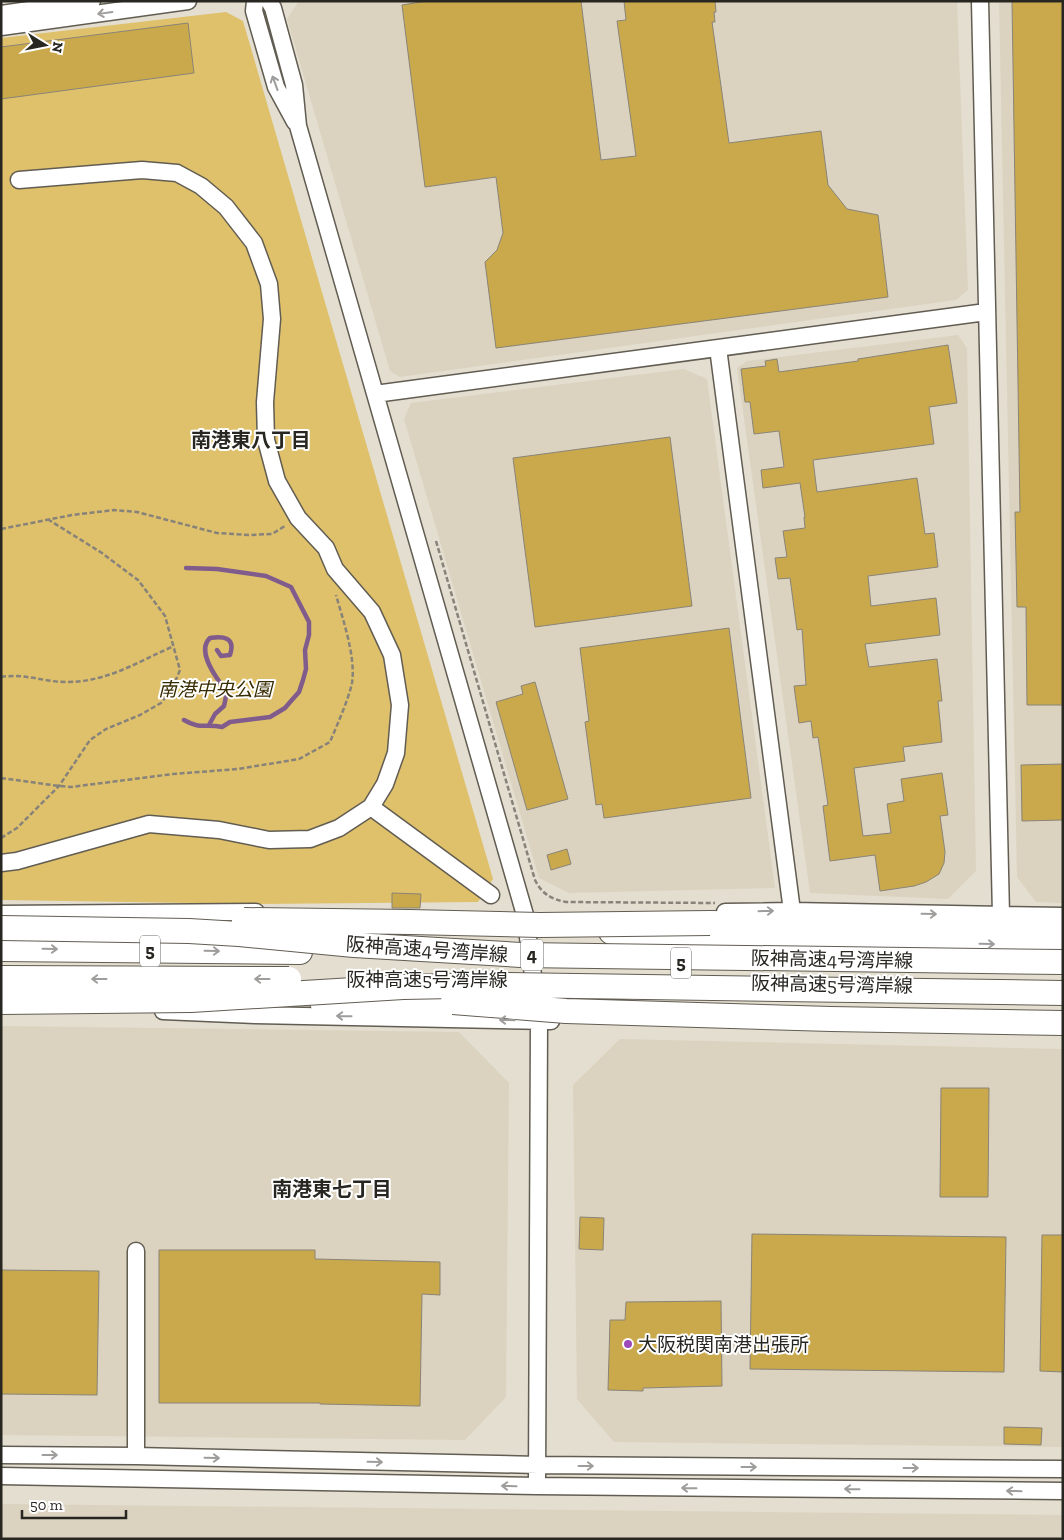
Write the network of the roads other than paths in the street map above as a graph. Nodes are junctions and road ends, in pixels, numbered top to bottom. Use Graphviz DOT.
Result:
graph roads {
  1 [pos="92,1"];
  2 [pos="188,1"];
  3 [pos="255,1"];
  4 [pos="269,1"];
  5 [pos="980,1"];
  6 [pos="1,14"];
  7 [pos="1,27"];
  8 [pos="298,126"];
  9 [pos="19,180"];
  10 [pos="986,312"];
  11 [pos="718,348"];
  12 [pos="375,394"];
  13 [pos="371,807"];
  14 [pos="1,863"];
  15 [pos="491,895"];
  16 [pos="792,911"];
  17 [pos="392,913"];
  18 [pos="1,914"];
  19 [pos="420,914"];
  20 [pos="1001,915"];
  21 [pos="1063,916"];
  22 [pos="1,919"];
  23 [pos="533,920"];
  24 [pos="1,928"];
  25 [pos="1063,928"];
  26 [pos="1063,945"];
  27 [pos="1,949"];
  28 [pos="1063,962"];
  29 [pos="1063,968"];
  30 [pos="1,978"];
  31 [pos="1063,987"];
  32 [pos="1063,993"];
  33 [pos="1063,1001"];
  34 [pos="1,1002"];
  35 [pos="452,1002"];
  36 [pos="145,1010"];
  37 [pos="1,1011"];
  38 [pos="540,1020"];
  39 [pos="1063,1023"];
  40 [pos="1063,1032"];
  41 [pos="136,1252"];
  42 [pos="1,1455"];
  43 [pos="136,1456"];
  44 [pos="538,1465"];
  45 [pos="1063,1469"];
  46 [pos="1,1476"];
  47 [pos="537,1486"];
  48 [pos="1063,1491"];
  1 -- 6 [label="street"];
  2 -- 7 [label="street, one-way"];
  8 -- 3 [label="street, one-way"];
  4 -- 8 [label="street"];
  5 -- 10 [label="street"];
  8 -- 12 [label="street"];
  9 -- 13 [label="street"];
  10 -- 11 [label="street"];
  10 -- 20 [label="street"];
  11 -- 12 [label="street"];
  11 -- 16 [label="street"];
  12 -- 23 [label="street"];
  13 -- 14 [label="street"];
  13 -- 15 [label="street"];
  16 -- 20 [label="street, one-way"];
  23 -- 16 [label="street, one-way"];
  17 -- 18 [label="street"];
  19 -- 23 [label="street"];
  20 -- 21 [label="street"];
  22 -- 23 [label="highway, bridge"];
  23 -- 25 [label="highway, bridge"];
  23 -- 26 [label="highway, one-way, bridge"];
  23 -- 38 [label="street"];
  24 -- 28 [label="highway, 阪神高速4号湾岸線 / 4, bridge"];
  27 -- 29 [label="highway, 阪神高速5号湾岸線 / 5, one-way"];
  31 -- 30 [label="highway, 阪神高速5号湾岸線 / 5, one-way, bridge"];
  32 -- 34 [label="highway, 阪神高速4号湾岸線 / 4, bridge"];
  33 -- 35 [label="highway, bridge"];
  35 -- 36 [label="highway"];
  35 -- 39 [label="highway, bridge"];
  36 -- 37 [label="street"];
  38 -- 36 [label="street, one-way"];
  38 -- 40 [label="street"];
  38 -- 44 [label="street"];
  41 -- 43 [label="street"];
  42 -- 43 [label="street, one-way"];
  43 -- 44 [label="street, one-way"];
  44 -- 45 [label="street, one-way"];
  44 -- 47 [label="street"];
  47 -- 46 [label="street, one-way"];
  48 -- 47 [label="street, one-way"];
}
